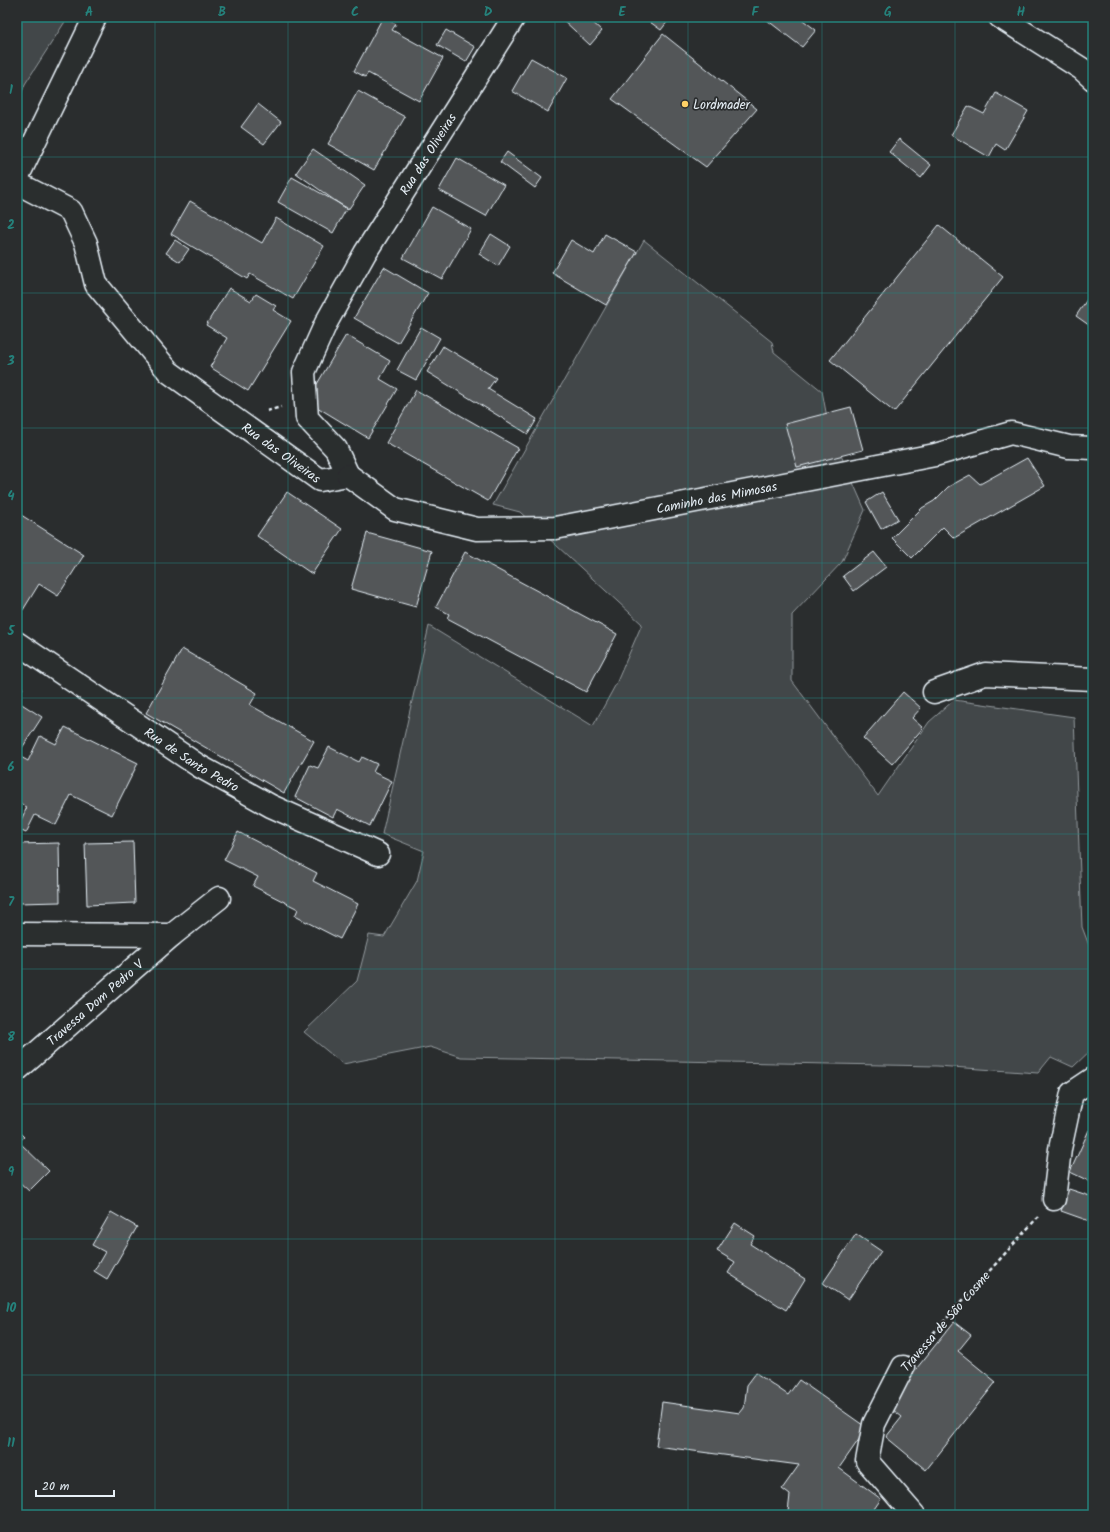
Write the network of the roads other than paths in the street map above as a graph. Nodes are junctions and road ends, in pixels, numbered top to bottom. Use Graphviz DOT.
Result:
graph roads {
  1 [pos="96,17"];
  2 [pos="514,17"];
  3 [pos="1000,17"];
  4 [pos="1093,79"];
  5 [pos="17,178"];
  6 [pos="17,183"];
  7 [pos="1093,448"];
  8 [pos="348,475"];
  9 [pos="17,643"];
  10 [pos="1093,679"];
  11 [pos="934,692"];
  12 [pos="378,854"];
  13 [pos="219,898"];
  14 [pos="17,934"];
  15 [pos="172,935"];
  16 [pos="17,1070"];
  17 [pos="1093,1079"];
  18 [pos="1054,1199"];
  19 [pos="903,1367"];
  20 [pos="914,1515"];
  1 -- 5 [label="street"];
  2 -- 8 [label="street, Rua das Oliveiras"];
  3 -- 4 [label="street"];
  6 -- 8 [label="street, Rua das Oliveiras"];
  7 -- 8 [label="street, Caminho das Mimosas"];
  9 -- 12 [label="street, Rua de Santo Pedro"];
  10 -- 11 [label="street"];
  13 -- 15 [label="street, Travessa Dom Pedro V"];
  14 -- 15 [label="street"];
  15 -- 16 [label="street, Travessa Dom Pedro V"];
  17 -- 18 [label="street"];
  19 -- 20 [label="street, Travessa de São Cosme"];
}
